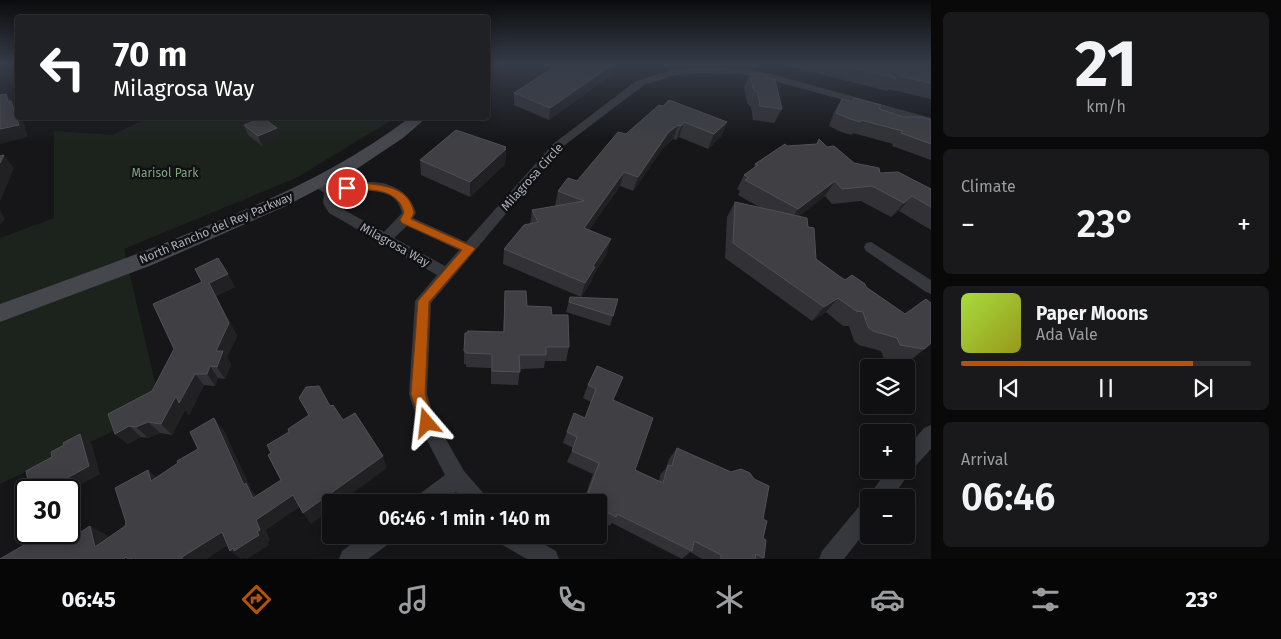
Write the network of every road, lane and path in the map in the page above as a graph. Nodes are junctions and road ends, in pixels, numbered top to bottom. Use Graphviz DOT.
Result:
graph roads {
  1 [pos="631,89"];
  2 [pos="812,89"];
  3 [pos="415,120"];
  4 [pos="931,121"];
  5 [pos="324,187"];
  6 [pos="406,220"];
  7 [pos="383,240"];
  8 [pos="872,247"];
  9 [pos="469,249"];
  10 [pos="448,274"];
  11 [pos="931,288"];
  12 [pos="0,313"];
  13 [pos="931,434"];
  14 [pos="915,453"];
  15 [pos="456,478"];
  16 [pos="894,479"];
  17 [pos="886,489"];
  18 [pos="435,494"];
  19 [pos="471,494"];
  20 [pos="860,521"];
  21 [pos="370,544"];
  22 [pos="522,544"];
  23 [pos="350,559"];
  24 [pos="548,559"];
  25 [pos="830,559"];
  1 -- 9 [label="street, Milagrosa Circle"];
  2 -- 4 [label="street, Milagrosa Circle"];
  3 -- 5 [label="street, North Rancho del Rey Parkway"];
  5 -- 6 [label="street"];
  5 -- 7 [label="street, Milagrosa Way"];
  5 -- 12 [label="street, North Rancho del Rey Parkway"];
  6 -- 7 [label="street"];
  6 -- 9 [label="street"];
  7 -- 10 [label="street, Milagrosa Way"];
  8 -- 11 [label="street"];
  9 -- 10 [label="street, Milagrosa Circle"];
  10 -- 15 [label="street, Milagrosa Circle"];
  13 -- 14 [label="street"];
  15 -- 18 [label="street"];
  15 -- 19 [label="street, Milagrosa Circle"];
  16 -- 17 [label="street"];
  20 -- 25 [label="street"];
  21 -- 23 [label="street"];
  22 -- 24 [label="street"];
}
